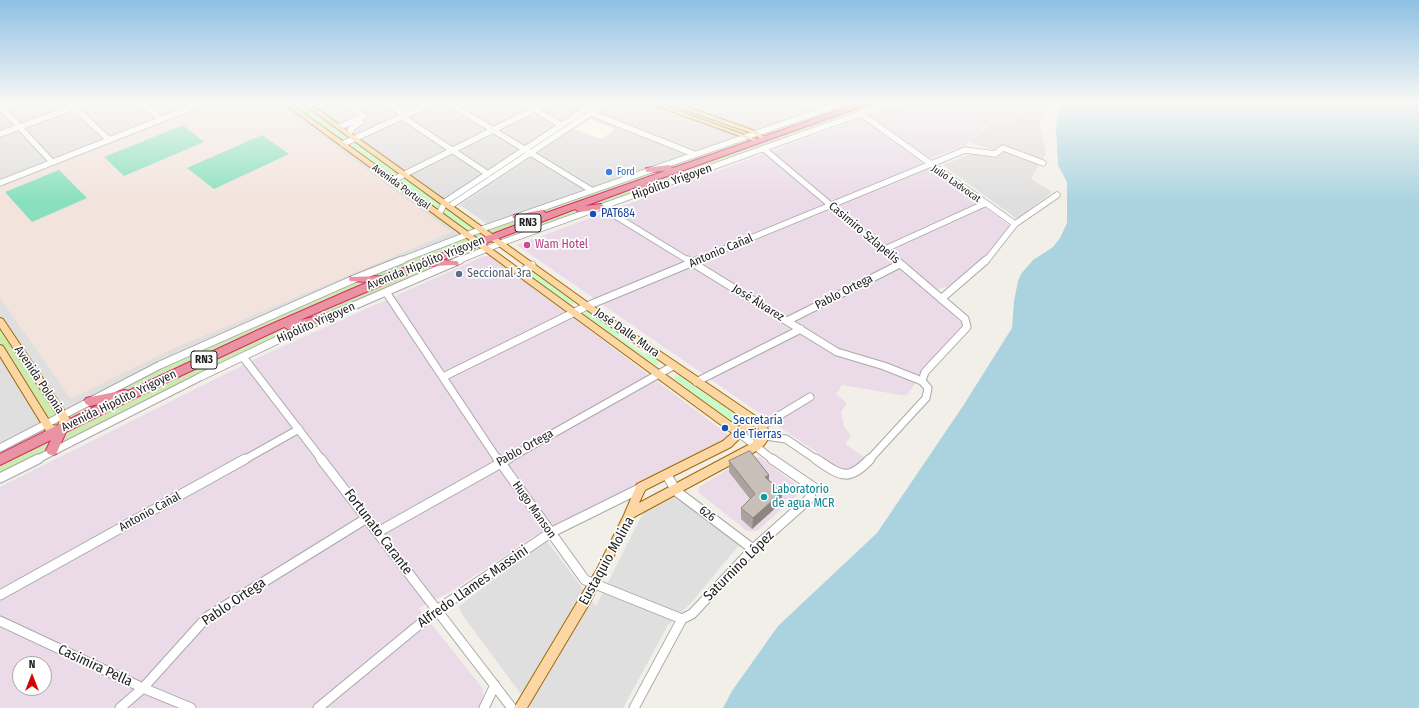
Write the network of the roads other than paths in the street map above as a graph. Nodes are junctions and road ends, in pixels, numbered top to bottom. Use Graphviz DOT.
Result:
graph roads {
  1 [pos="28,136"];
  2 [pos="104,136"];
  3 [pos="118,136"];
  4 [pos="332,136"];
  5 [pos="352,136"];
  6 [pos="432,136"];
  7 [pos="481,136"];
  8 [pos="503,136"];
  9 [pos="544,136"];
  10 [pos="556,136"];
  11 [pos="649,136"];
  12 [pos="746,136"];
  13 [pos="750,136"];
  14 [pos="770,136"];
  15 [pos="774,136"];
  16 [pos="780,136"];
  17 [pos="890,136"];
  18 [pos="108,140"];
  19 [pos="762,141"];
  20 [pos="343,144"];
  21 [pos="525,149"];
  22 [pos="452,150"];
  23 [pos="531,153"];
  24 [pos="694,154"];
  25 [pos="52,162"];
  26 [pos="1043,163"];
  27 [pos="929,164"];
  28 [pos="689,165"];
  29 [pos="649,170"];
  30 [pos="405,174"];
  31 [pos="488,174"];
  32 [pos="393,180"];
  33 [pos="0,183"];
  34 [pos="664,185"];
  35 [pos="624,189"];
  36 [pos="592,190"];
  37 [pos="1057,195"];
  38 [pos="447,204"];
  39 [pos="984,204"];
  40 [pos="831,205"];
  41 [pos="601,207"];
  42 [pos="562,210"];
  43 [pos="439,214"];
  44 [pos="517,216"];
  45 [pos="1015,224"];
  46 [pos="482,229"];
  47 [pos="468,234"];
  48 [pos="493,236"];
  49 [pos="478,242"];
  50 [pos="501,243"];
  51 [pos="488,249"];
  52 [pos="883,250"];
  53 [pos="454,263"];
  54 [pos="693,263"];
  55 [pos="422,264"];
  56 [pos="900,264"];
  57 [pos="532,266"];
  58 [pos="520,272"];
  59 [pos="354,279"];
  60 [pos="386,279"];
  61 [pos="386,292"];
  62 [pos="941,299"];
  63 [pos="588,306"];
  64 [pos="573,313"];
  65 [pos="324,319"];
  66 [pos="0,321"];
  67 [pos="787,321"];
  68 [pos="271,329"];
  69 [pos="801,329"];
  70 [pos="3,333"];
  71 [pos="0,348"];
  72 [pos="244,357"];
  73 [pos="673,366"];
  74 [pos="658,374"];
  75 [pos="443,377"];
  76 [pos="696,382"];
  77 [pos="922,382"];
  78 [pos="138,392"];
  79 [pos="810,397"];
  80 [pos="90,401"];
  81 [pos="62,415"];
  82 [pos="47,424"];
  83 [pos="762,428"];
  84 [pos="299,429"];
  85 [pos="61,430"];
  86 [pos="738,432"];
  87 [pos="756,446"];
  88 [pos="0,448"];
  89 [pos="52,450"];
  90 [pos="18,451"];
  91 [pos="0,455"];
  92 [pos="0,460"];
  93 [pos="500,462"];
  94 [pos="667,475"];
  95 [pos="0,478"];
  96 [pos="641,488"];
  97 [pos="676,490"];
  98 [pos="631,514"];
  99 [pos="367,518"];
  100 [pos="378,532"];
  101 [pos="550,533"];
  102 [pos="753,549"];
  103 [pos="594,586"];
  104 [pos="0,595"];
  105 [pos="437,610"];
  106 [pos="682,619"];
  107 [pos="0,621"];
  108 [pos="495,685"];
  109 [pos="143,688"];
  110 [pos="120,708"];
  111 [pos="191,708"];
  112 [pos="318,708"];
  113 [pos="484,708"];
  114 [pos="512,708"];
  115 [pos="520,708"];
  116 [pos="634,708"];
  1 -- 25 [label="street"];
  2 -- 18 [label="street"];
  3 -- 18 [label="street"];
  4 -- 20 [label="main road, Avenida Portugal"];
  5 -- 20 [label="street"];
  5 -- 30 [label="main road, Avenida Portugal"];
  6 -- 22 [label="street"];
  7 -- 22 [label="street"];
  8 -- 21 [label="street"];
  9 -- 21 [label="street"];
  10 -- 23 [label="street"];
  11 -- 24 [label="street"];
  12 -- 19 [label="main road"];
  12 -- 24 [label="street, Hipólito Yrigoyen"];
  13 -- 19 [label="main road"];
  14 -- 19 [label="street, Hipólito Yrigoyen"];
  15 -- 19 [label="highway, Avenida Hipólito Yrigoyen / RN3"];
  16 -- 19 [label="street, Hipólito Yrigoyen"];
  17 -- 27 [label="street, Julio Ladvocat"];
  18 -- 25 [label="street"];
  19 -- 28 [label="highway, Avenida Hipólito Yrigoyen / RN3"];
  19 -- 34 [label="street, Hipólito Yrigoyen"];
  19 -- 40 [label="street, Casimiro Szlapelis"];
  20 -- 32 [label="main road, Avenida Portugal"];
  21 -- 23 [label="street"];
  21 -- 31 [label="street"];
  22 -- 30 [label="street"];
  22 -- 31 [label="street"];
  23 -- 36 [label="street"];
  23 -- 38 [label="street"];
  24 -- 29 [label="street, Hipólito Yrigoyen"];
  25 -- 33 [label="street"];
  26 -- 27 [label="street, Antonio Cañal"];
  27 -- 39 [label="street, Julio Ladvocat"];
  27 -- 40 [label="street, Antonio Cañal"];
  28 -- 29 [label="highway"];
  28 -- 35 [label="highway, Avenida Hipólito Yrigoyen / RN3"];
  29 -- 36 [label="street, Hipólito Yrigoyen"];
  30 -- 32 [label="street"];
  30 -- 38 [label="main road, Avenida Portugal"];
  31 -- 38 [label="street"];
  32 -- 43 [label="main road, Avenida Portugal"];
  34 -- 35 [label="highway"];
  34 -- 41 [label="street, Hipólito Yrigoyen"];
  35 -- 42 [label="highway, Avenida Hipólito Yrigoyen / RN3"];
  36 -- 44 [label="street, Hipólito Yrigoyen"];
  37 -- 45 [label="street"];
  38 -- 43 [label="street"];
  38 -- 46 [label="main road, Avenida Portugal"];
  39 -- 45 [label="street, Julio Ladvocat"];
  39 -- 52 [label="street"];
  40 -- 52 [label="street, Casimiro Szlapelis"];
  40 -- 54 [label="street, Antonio Cañal"];
  41 -- 42 [label="highway"];
  41 -- 50 [label="street, Hipólito Yrigoyen"];
  41 -- 54 [label="street, José Álvarez"];
  42 -- 44 [label="highway"];
  42 -- 48 [label="highway, Avenida Hipólito Yrigoyen / RN3"];
  43 -- 47 [label="main road, Avenida Portugal"];
  44 -- 46 [label="street, Hipólito Yrigoyen"];
  45 -- 62 [label="street"];
  46 -- 47 [label="street, Hipólito Yrigoyen"];
  46 -- 48 [label="main road, Avenida Portugal"];
  47 -- 49 [label="main road, Avenida Portugal"];
  47 -- 59 [label="street, Hipólito Yrigoyen"];
  48 -- 49 [label="highway, Avenida Hipólito Yrigoyen / RN3"];
  48 -- 50 [label="main road, José Dalle Mura"];
  49 -- 51 [label="main road, José Dalle Mura"];
  49 -- 55 [label="highway, Avenida Hipólito Yrigoyen / RN3"];
  50 -- 51 [label="street, Hipólito Yrigoyen"];
  50 -- 57 [label="main road, José Dalle Mura"];
  51 -- 53 [label="street, Hipólito Yrigoyen"];
  51 -- 58 [label="main road, José Dalle Mura"];
  52 -- 56 [label="street, Casimiro Szlapelis"];
  53 -- 55 [label="highway"];
  53 -- 61 [label="street, Hipólito Yrigoyen"];
  54 -- 63 [label="street, Antonio Cañal"];
  54 -- 67 [label="street, José Álvarez"];
  55 -- 60 [label="highway, Avenida Hipólito Yrigoyen / RN3"];
  56 -- 62 [label="street, Casimiro Szlapelis"];
  56 -- 67 [label="street, Pablo Ortega"];
  57 -- 58 [label="street"];
  57 -- 63 [label="main road, José Dalle Mura"];
  58 -- 64 [label="main road, José Dalle Mura"];
  59 -- 60 [label="highway"];
  59 -- 80 [label="street, Hipólito Yrigoyen"];
  60 -- 68 [label="highway, Avenida Hipólito Yrigoyen / RN3"];
  61 -- 65 [label="street, Hipólito Yrigoyen"];
  61 -- 75 [label="street, Hugo Manson"];
  62 -- 77 [label="street, Casimiro Szlapelis"];
  63 -- 64 [label="street, Antonio Cañal"];
  63 -- 73 [label="main road, José Dalle Mura"];
  64 -- 74 [label="main road, José Dalle Mura"];
  64 -- 75 [label="street, Antonio Cañal"];
  65 -- 68 [label="highway"];
  65 -- 72 [label="street, Hipólito Yrigoyen"];
  66 -- 70 [label="main road, Avenida Polonia"];
  67 -- 69 [label="street, José Álvarez"];
  68 -- 78 [label="highway, Avenida Hipólito Yrigoyen / RN3"];
  69 -- 76 [label="street"];
  69 -- 77 [label="street, José Álvarez"];
  70 -- 81 [label="main road, Avenida Polonia"];
  71 -- 82 [label="main road, Avenida Polonia"];
  72 -- 84 [label="street, Fortunato Carante"];
  72 -- 89 [label="street, Hipólito Yrigoyen"];
  73 -- 74 [label="street, Pablo Ortega"];
  73 -- 76 [label="main road, José Dalle Mura"];
  74 -- 86 [label="main road, José Dalle Mura"];
  74 -- 93 [label="street, Pablo Ortega"];
  75 -- 93 [label="street, Hugo Manson"];
  76 -- 83 [label="main road, José Dalle Mura"];
  77 -- 83 [label="street"];
  78 -- 80 [label="highway"];
  78 -- 85 [label="highway, Avenida Hipólito Yrigoyen / RN3"];
  79 -- 83 [label="street, Alfredo Llames Massini"];
  80 -- 81 [label="street, Hipólito Yrigoyen"];
  81 -- 82 [label="street, Hipólito Yrigoyen"];
  81 -- 85 [label="main road, Avenida Polonia"];
  82 -- 85 [label="main road, Avenida Polonia"];
  82 -- 88 [label="street, Hipólito Yrigoyen"];
  83 -- 86 [label="main road, Alfredo Llames Massini"];
  83 -- 87 [label="main road, Eustaquio Molina"];
  84 -- 99 [label="street, Fortunato Carante"];
  84 -- 104 [label="street, Antonio Cañal"];
  85 -- 89 [label="highway"];
  85 -- 90 [label="highway, Avenida Hipólito Yrigoyen / RN3"];
  86 -- 87 [label="street"];
  86 -- 94 [label="main road, Alfredo Llames Massini"];
  87 -- 97 [label="main road, Eustaquio Molina"];
  87 -- 102 [label="street, Saturnino López"];
  89 -- 95 [label="street, Hipólito Yrigoyen"];
  90 -- 91 [label="highway"];
  90 -- 92 [label="highway, Avenida Hipólito Yrigoyen / RN3"];
  93 -- 100 [label="street, Pablo Ortega"];
  93 -- 101 [label="street, Hugo Manson"];
  94 -- 96 [label="main road, Alfredo Llames Massini"];
  94 -- 97 [label="street, 626"];
  96 -- 98 [label="main road"];
  96 -- 101 [label="street, Alfredo Llames Massini"];
  97 -- 98 [label="main road, Eustaquio Molina"];
  97 -- 102 [label="street, 626"];
  98 -- 103 [label="main road, Eustaquio Molina"];
  99 -- 100 [label="street, Fortunato Carante"];
  99 -- 109 [label="street, Pablo Ortega"];
  100 -- 105 [label="street, Fortunato Carante"];
  101 -- 103 [label="street, Hugo Manson"];
  101 -- 105 [label="street, Alfredo Llames Massini"];
  102 -- 106 [label="street, Saturnino López"];
  103 -- 106 [label="street, Hugo Manson"];
  103 -- 115 [label="main road, Eustaquio Molina"];
  105 -- 108 [label="street, Fortunato Carante"];
  105 -- 112 [label="street, Alfredo Llames Massini"];
  106 -- 116 [label="street, Saturnino López"];
  107 -- 109 [label="street, Casimira Pella"];
  108 -- 113 [label="street"];
  108 -- 114 [label="street, Fortunato Carante"];
  109 -- 110 [label="street, Pablo Ortega"];
  109 -- 111 [label="street, Casimira Pella"];
}
